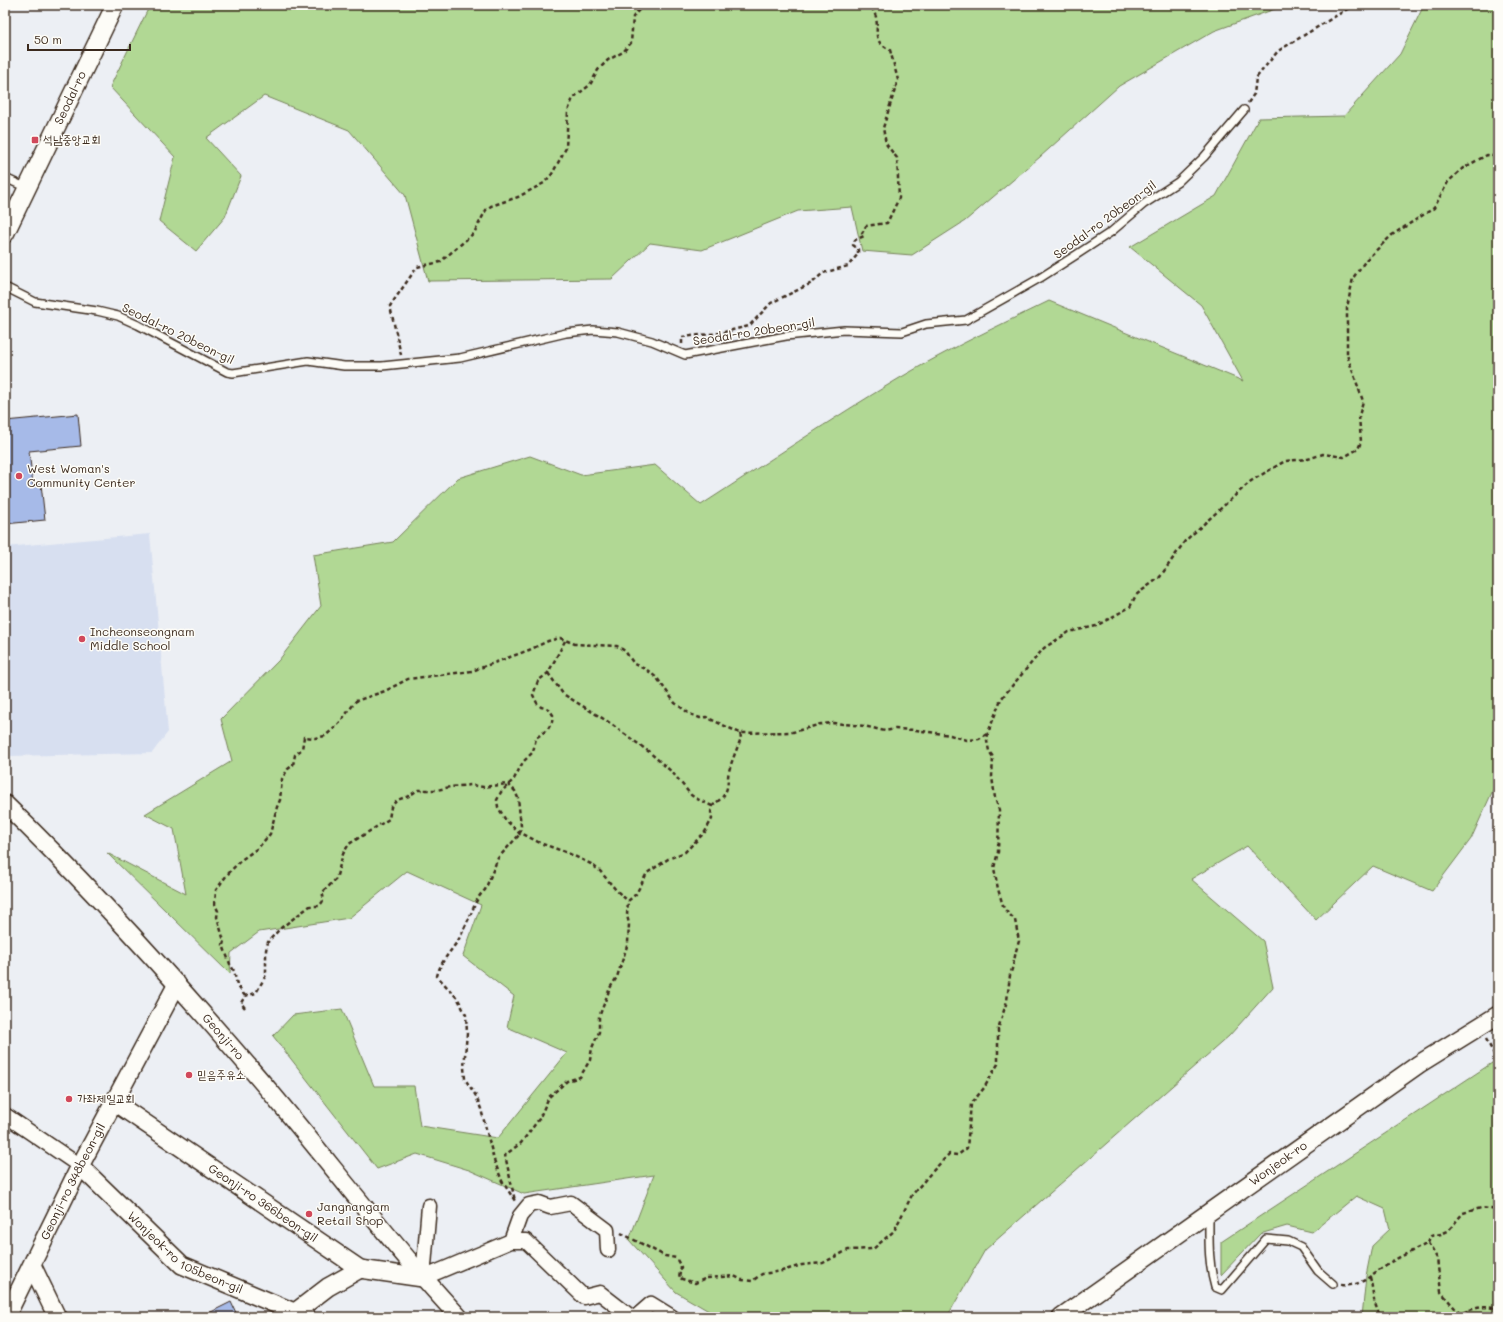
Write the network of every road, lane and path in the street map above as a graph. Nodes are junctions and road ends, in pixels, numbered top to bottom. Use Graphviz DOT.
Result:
graph roads {
  1 [pos="115,5"];
  2 [pos="643,5"];
  3 [pos="872,5"];
  4 [pos="1351,5"];
  5 [pos="1244,110"];
  6 [pos="1498,157"];
  7 [pos="5,178"];
  8 [pos="27,188"];
  9 [pos="5,234"];
  10 [pos="5,287"];
  11 [pos="685,355"];
  12 [pos="402,364"];
  13 [pos="565,641"];
  14 [pos="548,673"];
  15 [pos="740,733"];
  16 [pos="988,733"];
  17 [pos="508,784"];
  18 [pos="5,804"];
  19 [pos="712,806"];
  20 [pos="520,834"];
  21 [pos="628,901"];
  22 [pos="177,984"];
  23 [pos="245,996"];
  24 [pos="245,1008"];
  25 [pos="1498,1015"];
  26 [pos="1479,1026"];
  27 [pos="114,1102"];
  28 [pos="1498,1111"];
  29 [pos="5,1115"];
  30 [pos="80,1166"];
  31 [pos="429,1206"];
  32 [pos="1498,1209"];
  33 [pos="1209,1212"];
  34 [pos="619,1232"];
  35 [pos="511,1242"];
  36 [pos="1428,1243"];
  37 [pos="608,1250"];
  38 [pos="32,1265"];
  39 [pos="360,1269"];
  40 [pos="1370,1277"];
  41 [pos="423,1278"];
  42 [pos="1333,1284"];
  43 [pos="1498,1309"];
  44 [pos="300,1315"];
  45 [pos="1459,1316"];
  46 [pos="6,1317"];
  47 [pos="57,1317"];
  48 [pos="459,1317"];
  49 [pos="631,1317"];
  50 [pos="636,1317"];
  51 [pos="672,1317"];
  52 [pos="1061,1317"];
  53 [pos="1381,1317"];
  1 -- 8 [label="street, Seodal-ro"];
  2 -- 12 [label="path"];
  3 -- 11 [label="path"];
  4 -- 5 [label="path"];
  5 -- 11 [label="lane, Seodal-ro 20beon-gil"];
  6 -- 16 [label="path"];
  7 -- 8 [label="lane"];
  8 -- 9 [label="street, Seodal-ro"];
  10 -- 12 [label="lane, Seodal-ro 20beon-gil"];
  11 -- 12 [label="lane, Seodal-ro 20beon-gil"];
  13 -- 14 [label="path"];
  13 -- 15 [label="path"];
  13 -- 23 [label="path"];
  14 -- 17 [label="path"];
  14 -- 19 [label="path"];
  15 -- 16 [label="path"];
  15 -- 19 [label="path"];
  16 -- 34 [label="path"];
  17 -- 20 [label="path"];
  17 -- 20 [label="path"];
  17 -- 23 [label="path"];
  18 -- 22 [label="street, Geonji-ro"];
  19 -- 21 [label="path"];
  20 -- 21 [label="path"];
  20 -- 21 [label="path"];
  22 -- 27 [label="street, Geonji-ro 348beon-gil"];
  22 -- 41 [label="street, Geonji-ro"];
  23 -- 24 [label="path"];
  25 -- 26 [label="street, Wonjeok-ro"];
  26 -- 28 [label="path"];
  26 -- 33 [label="street, Wonjeok-ro"];
  27 -- 30 [label="street, Geonji-ro 348beon-gil"];
  27 -- 39 [label="street, Geonji-ro 366beon-gil"];
  29 -- 30 [label="street"];
  30 -- 38 [label="street, Geonji-ro 348beon-gil"];
  30 -- 44 [label="street, Wonjeok-ro 105beon-gil"];
  31 -- 41 [label="street"];
  32 -- 36 [label="path"];
  33 -- 42 [label="lane"];
  33 -- 52 [label="street, Wonjeok-ro"];
  35 -- 37 [label="street"];
  35 -- 41 [label="street"];
  35 -- 49 [label="street"];
  36 -- 40 [label="path"];
  36 -- 45 [label="path"];
  38 -- 46 [label="street, Geonji-ro 348beon-gil"];
  38 -- 47 [label="street"];
  39 -- 41 [label="street, Geonji-ro 366beon-gil"];
  39 -- 44 [label="street"];
  40 -- 42 [label="path"];
  40 -- 53 [label="path"];
  41 -- 48 [label="street, Geonji-ro"];
  43 -- 45 [label="path"];
  50 -- 51 [label="street"];
}
